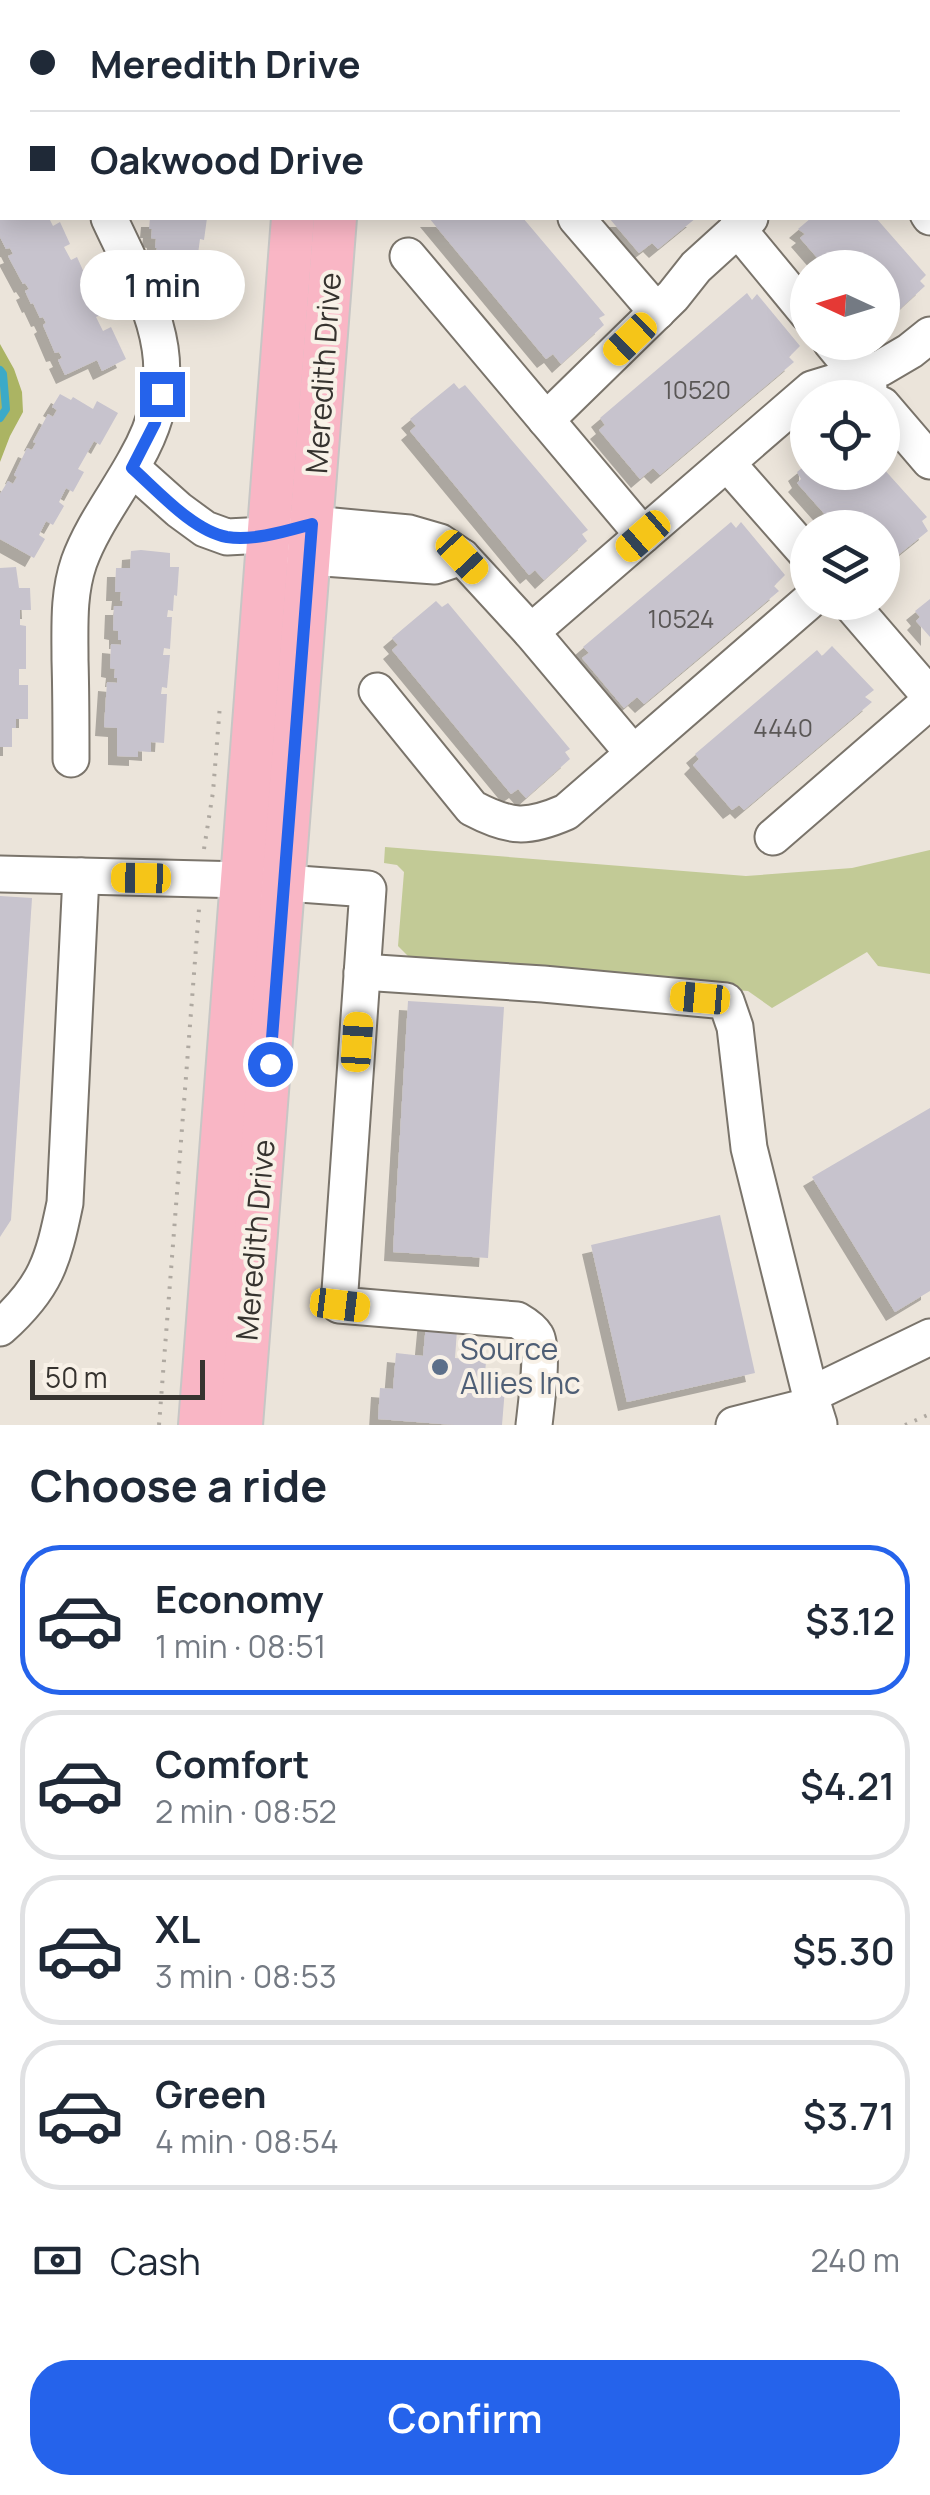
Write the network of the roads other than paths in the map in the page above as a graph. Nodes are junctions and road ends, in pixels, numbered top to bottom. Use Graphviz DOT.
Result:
graph roads {
  1 [pos="110,220"];
  2 [pos="293,220"];
  3 [pos="335,220"];
  4 [pos="578,220"];
  5 [pos="744,223"];
  6 [pos="408,256"];
  7 [pos="790,288"];
  8 [pos="657,312"];
  9 [pos="930,335"];
  10 [pos="846,360"];
  11 [pos="862,380"];
  12 [pos="871,380"];
  13 [pos="790,408"];
  14 [pos="546,420"];
  15 [pos="900,425"];
  16 [pos="930,461"];
  17 [pos="727,463"];
  18 [pos="132,468"];
  19 [pos="268,535"];
  20 [pos="790,535"];
  21 [pos="643,536"];
  22 [pos="311,540"];
  23 [pos="790,618"];
  24 [pos="864,620"];
  25 [pos="532,632"];
  26 [pos="377,691"];
  27 [pos="930,699"];
  28 [pos="633,754"];
  29 [pos="71,759"];
  30 [pos="773,837"];
  31 [pos="0,874"];
  32 [pos="82,876"];
  33 [pos="263,881"];
  34 [pos="362,972"];
  35 [pos="0,1328"];
  36 [pos="930,1337"];
  37 [pos="814,1408"];
  38 [pos="200,1425"];
  39 [pos="241,1425"];
  40 [pos="534,1425"];
  41 [pos="734,1425"];
  1 -- 18 [label="street"];
  2 -- 19 [label="main road, Meredith Drive"];
  3 -- 22 [label="main road, Meredith Drive"];
  4 -- 8 [label="street"];
  5 -- 7 [label="street"];
  5 -- 8 [label="street"];
  6 -- 14 [label="street"];
  8 -- 14 [label="street"];
  9 -- 12 [label="street"];
  10 -- 11 [label="street"];
  13 -- 17 [label="street"];
  14 -- 21 [label="street"];
  15 -- 16 [label="street"];
  17 -- 20 [label="street"];
  17 -- 21 [label="street"];
  18 -- 19 [label="street"];
  18 -- 29 [label="street"];
  19 -- 22 [label="street"];
  19 -- 33 [label="main road, Meredith Drive"];
  21 -- 25 [label="street"];
  22 -- 25 [label="street"];
  22 -- 33 [label="main road, Meredith Drive"];
  23 -- 28 [label="street"];
  24 -- 27 [label="street"];
  25 -- 28 [label="street"];
  26 -- 28 [label="street"];
  27 -- 30 [label="street"];
  31 -- 32 [label="street"];
  32 -- 33 [label="street"];
  32 -- 35 [label="street"];
  33 -- 34 [label="street"];
  33 -- 38 [label="main road, Meredith Drive"];
  33 -- 39 [label="main road, Meredith Drive"];
  34 -- 37 [label="street"];
  34 -- 40 [label="street"];
  36 -- 37 [label="street"];
  37 -- 41 [label="street"];
}
